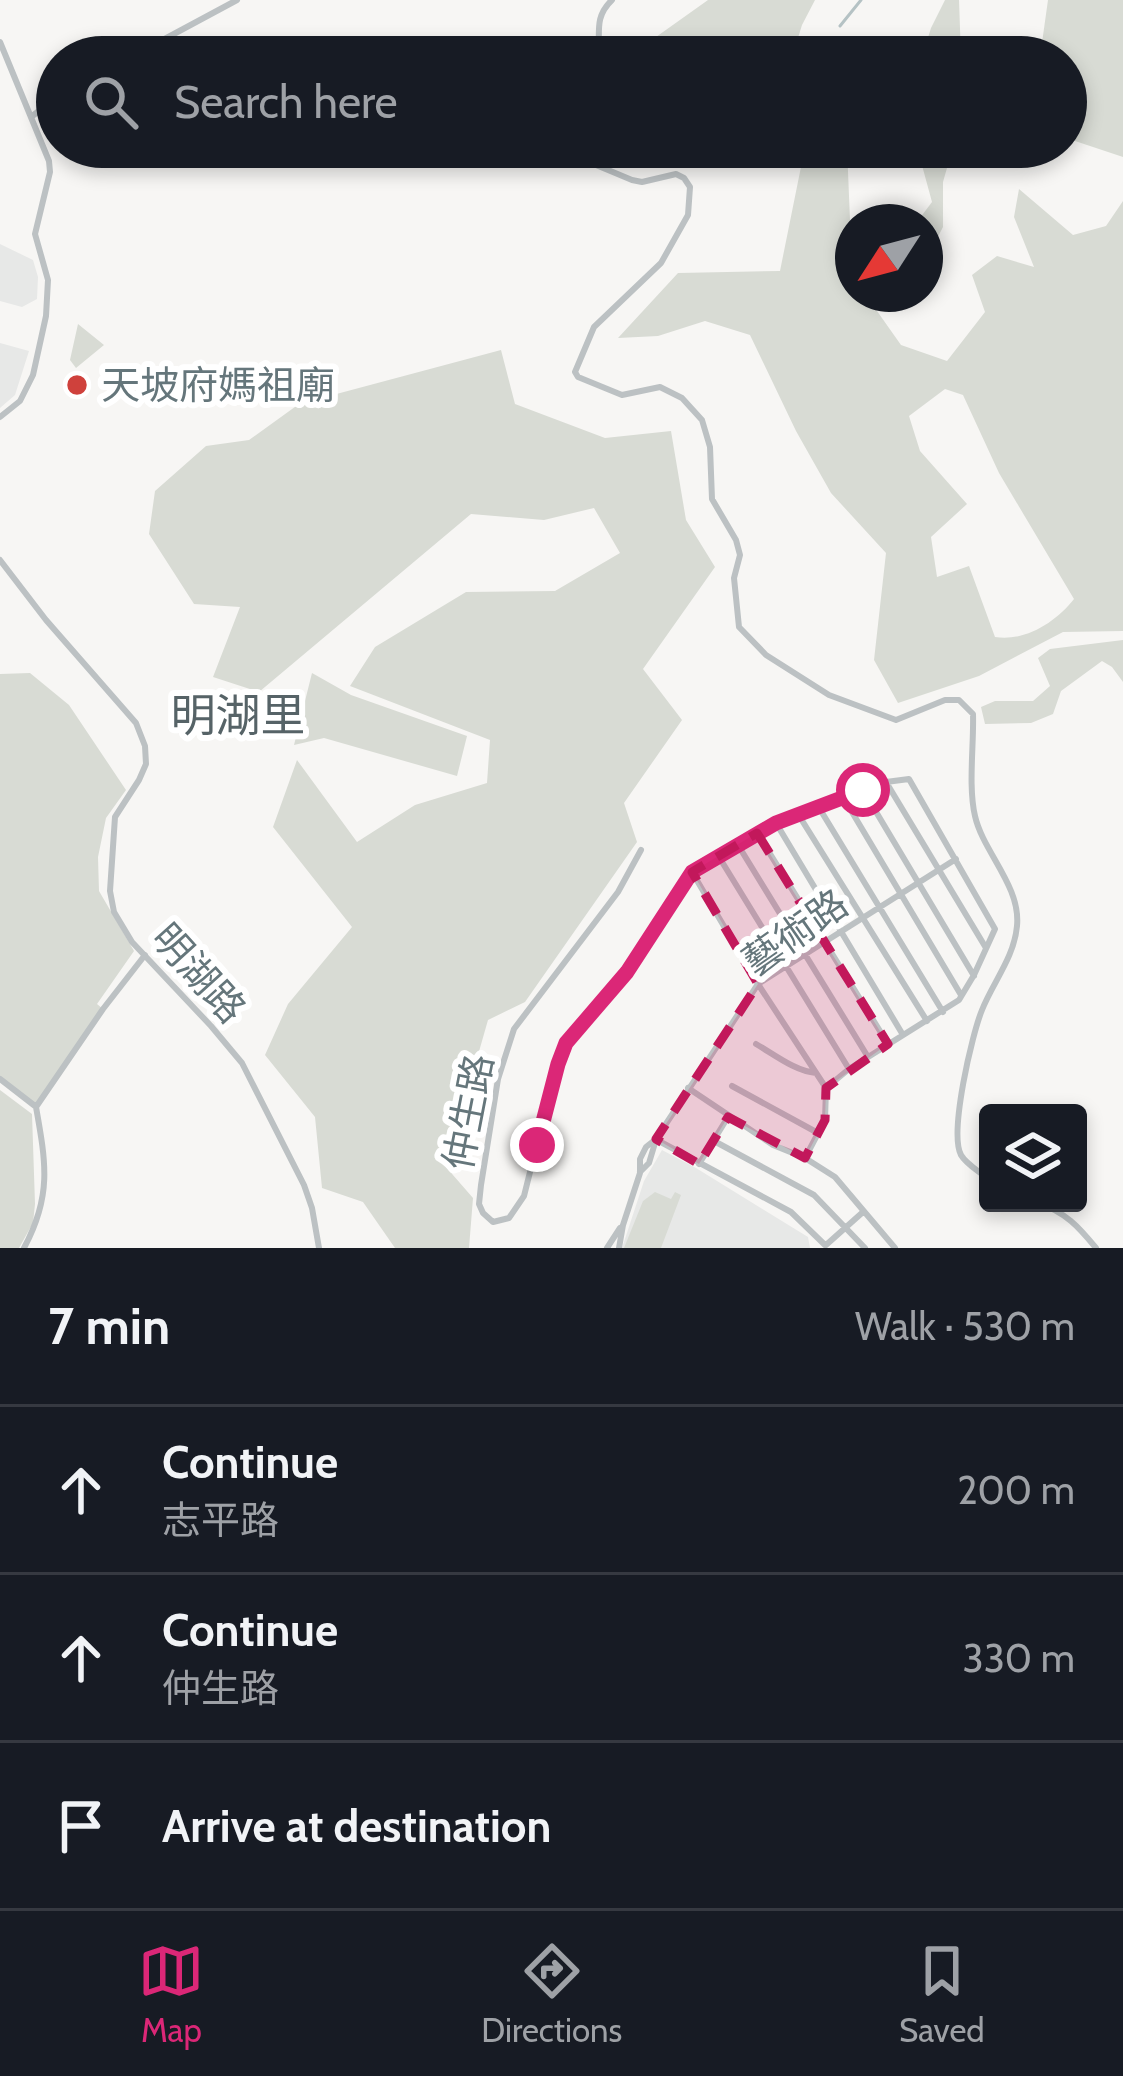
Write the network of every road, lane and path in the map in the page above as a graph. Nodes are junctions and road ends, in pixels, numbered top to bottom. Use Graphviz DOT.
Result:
graph roads {
  1 [pos="237,0"];
  2 [pos="612,0"];
  3 [pos="170,36"];
  4 [pos="599,36"];
  5 [pos="0,43"];
  6 [pos="36,113"];
  7 [pos="31,117"];
  8 [pos="36,129"];
  9 [pos="50,168"];
  10 [pos="603,168"];
  11 [pos="0,417"];
  12 [pos="0,560"];
  13 [pos="886,782"];
  14 [pos="863,790"];
  15 [pos="843,797"];
  16 [pos="818,806"];
  17 [pos="798,814"];
  18 [pos="776,823"];
  19 [pos="757,832"];
  20 [pos="738,844"];
  21 [pos="641,850"];
  22 [pos="718,856"];
  23 [pos="956,859"];
  24 [pos="939,870"];
  25 [pos="692,872"];
  26 [pos="918,882"];
  27 [pos="900,893"];
  28 [pos="879,906"];
  29 [pos="862,917"];
  30 [pos="841,931"];
  31 [pos="824,941"];
  32 [pos="986,948"];
  33 [pos="805,952"];
  34 [pos="145,955"];
  35 [pos="786,965"];
  36 [pos="974,976"];
  37 [pos="758,984"];
  38 [pos="962,996"];
  39 [pos="943,1012"];
  40 [pos="927,1022"];
  41 [pos="903,1035"];
  42 [pos="756,1044"];
  43 [pos="888,1044"];
  44 [pos="868,1057"];
  45 [pos="849,1069"];
  46 [pos="816,1073"];
  47 [pos="0,1079"];
  48 [pos="732,1086"];
  49 [pos="688,1088"];
  50 [pos="826,1088"];
  51 [pos="36,1107"];
  52 [pos="728,1117"];
  53 [pos="818,1133"];
  54 [pos="656,1139"];
  55 [pos="713,1141"];
  56 [pos="805,1158"];
  57 [pos="700,1164"];
  58 [pos="979,1171"];
  59 [pos="863,1212"];
  60 [pos="1063,1212"];
  61 [pos="622,1226"];
  62 [pos="846,1227"];
  63 [pos="824,1247"];
  64 [pos="25,1248"];
  65 [pos="319,1248"];
  66 [pos="607,1248"];
  67 [pos="619,1248"];
  68 [pos="865,1248"];
  69 [pos="895,1248"];
  70 [pos="1096,1248"];
  1 -- 3 [label="street"];
  2 -- 4 [label="street"];
  5 -- 7 [label="street"];
  6 -- 7 [label="street"];
  7 -- 8 [label="street"];
  9 -- 11 [label="street"];
  10 -- 58 [label="street"];
  12 -- 34 [label="street, 明湖路"];
  13 -- 14 [label="street"];
  13 -- 23 [label="street"];
  13 -- 24 [label="street"];
  14 -- 15 [label="street"];
  14 -- 26 [label="street"];
  15 -- 16 [label="street"];
  15 -- 27 [label="street"];
  16 -- 17 [label="street"];
  16 -- 28 [label="street"];
  17 -- 18 [label="street"];
  17 -- 29 [label="street"];
  18 -- 19 [label="street"];
  18 -- 30 [label="street"];
  19 -- 20 [label="street"];
  19 -- 31 [label="street"];
  20 -- 22 [label="street"];
  20 -- 33 [label="street"];
  21 -- 25 [label="street, 仲生路"];
  22 -- 25 [label="street"];
  22 -- 35 [label="street"];
  23 -- 24 [label="street, 藝術路"];
  23 -- 32 [label="street"];
  24 -- 26 [label="street, 藝術路"];
  24 -- 32 [label="street"];
  25 -- 37 [label="street"];
  26 -- 27 [label="street, 藝術路"];
  26 -- 36 [label="street"];
  27 -- 28 [label="street, 藝術路"];
  27 -- 38 [label="street"];
  28 -- 29 [label="street, 藝術路"];
  28 -- 39 [label="street"];
  29 -- 30 [label="street, 藝術路"];
  29 -- 40 [label="street"];
  30 -- 31 [label="street, 藝術路"];
  30 -- 41 [label="street"];
  31 -- 33 [label="street, 藝術路"];
  31 -- 43 [label="street"];
  32 -- 36 [label="street"];
  33 -- 35 [label="street, 藝術路"];
  33 -- 44 [label="street"];
  34 -- 51 [label="street"];
  34 -- 65 [label="street, 明湖路"];
  35 -- 37 [label="street, 藝術路"];
  35 -- 45 [label="street"];
  36 -- 38 [label="street"];
  37 -- 46 [label="street"];
  37 -- 49 [label="street, 藝術路"];
  38 -- 39 [label="street"];
  39 -- 40 [label="street"];
  40 -- 41 [label="street"];
  41 -- 43 [label="street"];
  42 -- 46 [label="street"];
  43 -- 44 [label="street"];
  44 -- 45 [label="street"];
  45 -- 50 [label="street"];
  46 -- 50 [label="street"];
  47 -- 51 [label="street"];
  48 -- 53 [label="street"];
  49 -- 52 [label="street"];
  49 -- 54 [label="street, 藝術路"];
  50 -- 53 [label="street"];
  51 -- 64 [label="street"];
  52 -- 55 [label="street"];
  52 -- 56 [label="street"];
  53 -- 56 [label="street"];
  54 -- 57 [label="street"];
  54 -- 61 [label="street, 藝術路"];
  55 -- 57 [label="street"];
  55 -- 62 [label="street"];
  56 -- 59 [label="street"];
  57 -- 63 [label="street"];
  59 -- 62 [label="street"];
  59 -- 69 [label="street"];
  60 -- 70 [label="street"];
  61 -- 66 [label="street, 藝術路"];
  61 -- 67 [label="street, 藝術路"];
  62 -- 63 [label="street"];
  62 -- 68 [label="street"];
}
